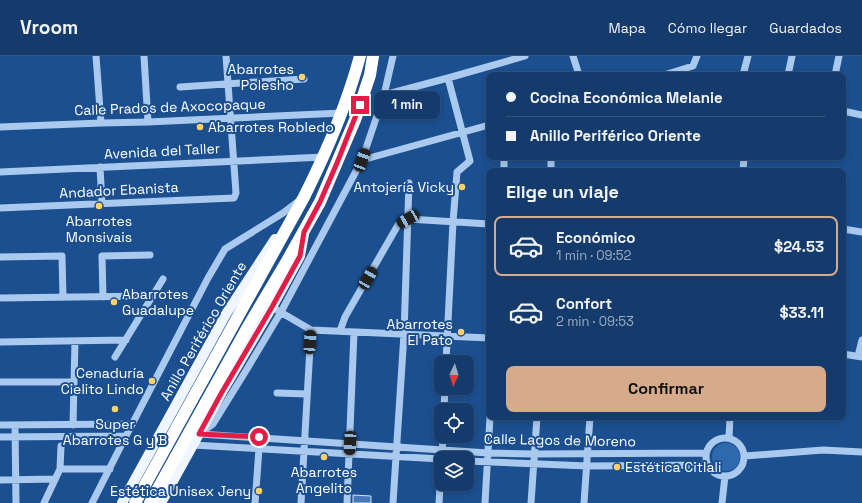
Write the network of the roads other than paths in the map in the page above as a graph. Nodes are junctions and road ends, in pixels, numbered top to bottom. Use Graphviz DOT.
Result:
graph roads {
  1 [pos="96,56"];
  2 [pos="144,56"];
  3 [pos="226,56"];
  4 [pos="360,56"];
  5 [pos="374,56"];
  6 [pos="393,56"];
  7 [pos="525,56"];
  8 [pos="573,56"];
  9 [pos="698,56"];
  10 [pos="748,56"];
  11 [pos="792,56"];
  12 [pos="839,56"];
  13 [pos="578,72"];
  14 [pos="674,72"];
  15 [pos="744,72"];
  16 [pos="789,72"];
  17 [pos="836,72"];
  18 [pos="448,78"];
  19 [pos="304,79"];
  20 [pos="228,83"];
  21 [pos="180,87"];
  22 [pos="384,95"];
  23 [pos="846,112"];
  24 [pos="342,113"];
  25 [pos="862,115"];
  26 [pos="230,118"];
  27 [pos="101,122"];
  28 [pos="148,122"];
  29 [pos="486,126"];
  30 [pos="0,127"];
  31 [pos="462,132"];
  32 [pos="324,157"];
  33 [pos="362,160"];
  34 [pos="233,161"];
  35 [pos="100,167"];
  36 [pos="0,172"];
  37 [pos="409,183"];
  38 [pos="304,197"];
  39 [pos="102,204"];
  40 [pos="0,208"];
  41 [pos="292,219"];
  42 [pos="408,219"];
  43 [pos="453,222"];
  44 [pos="486,224"];
  45 [pos="846,229"];
  46 [pos="304,232"];
  47 [pos="862,232"];
  48 [pos="150,255"];
  49 [pos="0,257"];
  50 [pos="163,279"];
  51 [pos="152,296"];
  52 [pos="63,297"];
  53 [pos="103,297"];
  54 [pos="0,298"];
  55 [pos="277,309"];
  56 [pos="311,330"];
  57 [pos="340,331"];
  58 [pos="354,332"];
  59 [pos="404,334"];
  60 [pos="448,336"];
  61 [pos="486,338"];
  62 [pos="76,340"];
  63 [pos="126,340"];
  64 [pos="862,340"];
  65 [pos="0,342"];
  66 [pos="447,355"];
  67 [pos="846,355"];
  68 [pos="115,357"];
  69 [pos="860,357"];
  70 [pos="223,371"];
  71 [pos="0,382"];
  72 [pos="74,382"];
  73 [pos="222,392"];
  74 [pos="277,393"];
  75 [pos="307,394"];
  76 [pos="490,420"];
  77 [pos="537,420"];
  78 [pos="590,420"];
  79 [pos="730,420"];
  80 [pos="132,424"];
  81 [pos="0,425"];
  82 [pos="15,425"];
  83 [pos="73,425"];
  84 [pos="199,434"];
  85 [pos="126,436"];
  86 [pos="0,437"];
  87 [pos="15,437"];
  88 [pos="729,438"];
  89 [pos="305,440"];
  90 [pos="350,443"];
  91 [pos="442,443"];
  92 [pos="193,445"];
  93 [pos="61,446"];
  94 [pos="397,446"];
  95 [pos="442,449"];
  96 [pos="259,450"];
  97 [pos="304,452"];
  98 [pos="862,452"];
  99 [pos="488,453"];
  100 [pos="350,454"];
  101 [pos="535,454"];
  102 [pos="588,454"];
  103 [pos="706,454"];
  104 [pos="745,456"];
  105 [pos="396,457"];
  106 [pos="434,459"];
  107 [pos="474,461"];
  108 [pos="488,462"];
  109 [pos="534,464"];
  110 [pos="708,465"];
  111 [pos="588,466"];
  112 [pos="60,469"];
  113 [pos="110,470"];
  114 [pos="725,476"];
  115 [pos="55,479"];
  116 [pos="0,480"];
  117 [pos="15,480"];
  118 [pos="440,491"];
  119 [pos="16,503"];
  120 [pos="44,503"];
  121 [pos="92,503"];
  122 [pos="122,503"];
  123 [pos="134,503"];
  124 [pos="150,503"];
  125 [pos="161,503"];
  126 [pos="255,503"];
  127 [pos="301,503"];
  128 [pos="347,503"];
  129 [pos="393,503"];
  130 [pos="439,503"];
  131 [pos="485,503"];
  132 [pos="531,503"];
  133 [pos="584,503"];
  134 [pos="722,503"];
  1 -- 27 [label="street"];
  2 -- 28 [label="street"];
  3 -- 20 [label="street"];
  4 -- 24 [label="highway, Anillo Periférico Oriente"];
  5 -- 46 [label="highway"];
  6 -- 22 [label="street"];
  7 -- 18 [label="street"];
  8 -- 13 [label="street"];
  9 -- 14 [label="street"];
  10 -- 15 [label="street"];
  11 -- 16 [label="street"];
  12 -- 17 [label="street"];
  18 -- 22 [label="street"];
  18 -- 31 [label="street"];
  19 -- 20 [label="street"];
  20 -- 21 [label="street"];
  20 -- 26 [label="street"];
  22 -- 33 [label="street"];
  23 -- 25 [label="street"];
  24 -- 26 [label="street, Calle Prados de Axocopaque"];
  24 -- 32 [label="highway, Anillo Periférico Oriente"];
  26 -- 28 [label="street, Calle Prados de Axocopaque"];
  26 -- 34 [label="street"];
  27 -- 28 [label="street, Calle Prados de Axocopaque"];
  27 -- 30 [label="street, Calle Prados de Axocopaque"];
  29 -- 31 [label="street"];
  31 -- 33 [label="street"];
  31 -- 43 [label="street"];
  32 -- 34 [label="street, Avenida del Taller"];
  32 -- 38 [label="highway, Anillo Periférico Oriente"];
  33 -- 55 [label="street"];
  34 -- 35 [label="street, Avenida del Taller"];
  34 -- 39 [label="street, Andador Ebanista"];
  35 -- 36 [label="street, Avenida del Taller"];
  35 -- 39 [label="street"];
  37 -- 42 [label="street"];
  38 -- 41 [label="highway, Anillo Periférico Oriente"];
  38 -- 80 [label="street, Anillo Periférico Oriente"];
  39 -- 40 [label="street, Andador Ebanista"];
  41 -- 122 [label="main road, Anillo Periférico Oriente"];
  41 -- 123 [label="highway, Anillo Periférico Oriente"];
  42 -- 43 [label="street"];
  42 -- 57 [label="street"];
  42 -- 59 [label="street"];
  43 -- 44 [label="street"];
  43 -- 60 [label="street"];
  45 -- 47 [label="street"];
  46 -- 55 [label="main road"];
  46 -- 70 [label="highway"];
  48 -- 53 [label="street"];
  49 -- 52 [label="street"];
  50 -- 51 [label="street"];
  51 -- 53 [label="street"];
  51 -- 63 [label="street"];
  52 -- 53 [label="street"];
  52 -- 54 [label="street"];
  55 -- 56 [label="street"];
  55 -- 73 [label="main road"];
  55 -- 84 [label="street"];
  56 -- 57 [label="street"];
  56 -- 75 [label="street"];
  57 -- 58 [label="street"];
  58 -- 59 [label="street"];
  58 -- 90 [label="street"];
  59 -- 60 [label="street"];
  59 -- 94 [label="street"];
  60 -- 61 [label="street"];
  60 -- 66 [label="street"];
  62 -- 63 [label="street"];
  62 -- 65 [label="street"];
  62 -- 72 [label="street"];
  63 -- 68 [label="street"];
  64 -- 69 [label="street"];
  67 -- 69 [label="street"];
  70 -- 73 [label="highway"];
  70 -- 124 [label="highway"];
  71 -- 72 [label="street"];
  72 -- 83 [label="street"];
  73 -- 84 [label="main road"];
  74 -- 75 [label="street"];
  75 -- 89 [label="street"];
  76 -- 99 [label="street"];
  77 -- 101 [label="street"];
  78 -- 102 [label="street"];
  79 -- 88 [label="street"];
  80 -- 83 [label="street"];
  80 -- 85 [label="street, Anillo Periférico Oriente"];
  81 -- 82 [label="street"];
  82 -- 83 [label="street"];
  82 -- 87 [label="street"];
  84 -- 89 [label="street, Calle Lagos de Moreno"];
  84 -- 92 [label="main road"];
  85 -- 87 [label="street"];
  85 -- 113 [label="street, Anillo Periférico Oriente"];
  86 -- 87 [label="street"];
  87 -- 117 [label="street"];
  88 -- 103 [label="street"];
  88 -- 104 [label="street"];
  89 -- 90 [label="street, Calle Lagos de Moreno"];
  89 -- 97 [label="street"];
  90 -- 94 [label="street, Calle Lagos de Moreno"];
  90 -- 100 [label="street"];
  91 -- 95 [label="street"];
  92 -- 96 [label="street"];
  92 -- 125 [label="main road"];
  93 -- 112 [label="street"];
  94 -- 95 [label="street, Calle Lagos de Moreno"];
  94 -- 105 [label="street"];
  95 -- 99 [label="street, Calle Lagos de Moreno"];
  96 -- 97 [label="street"];
  96 -- 126 [label="street"];
  97 -- 100 [label="street"];
  97 -- 127 [label="street"];
  98 -- 104 [label="street"];
  99 -- 101 [label="street, Calle Lagos de Moreno"];
  99 -- 108 [label="street"];
  100 -- 105 [label="street"];
  100 -- 128 [label="street"];
  101 -- 102 [label="street, Calle Lagos de Moreno"];
  101 -- 109 [label="street"];
  102 -- 103 [label="street, Calle Lagos de Moreno"];
  102 -- 111 [label="street"];
  103 -- 110 [label="street"];
  104 -- 114 [label="street"];
  105 -- 106 [label="street"];
  105 -- 129 [label="street"];
  107 -- 108 [label="street, Calle Lagos de Moreno"];
  108 -- 109 [label="street, Calle Lagos de Moreno"];
  108 -- 131 [label="street"];
  109 -- 111 [label="street, Calle Lagos de Moreno"];
  109 -- 132 [label="street"];
  110 -- 111 [label="street, Calle Lagos de Moreno"];
  110 -- 114 [label="street"];
  111 -- 133 [label="street"];
  112 -- 113 [label="street"];
  112 -- 115 [label="street"];
  113 -- 121 [label="street, Anillo Periférico Oriente"];
  114 -- 134 [label="street"];
  115 -- 117 [label="street"];
  115 -- 120 [label="street"];
  116 -- 117 [label="street"];
  117 -- 119 [label="street"];
  118 -- 130 [label="street"];
}
